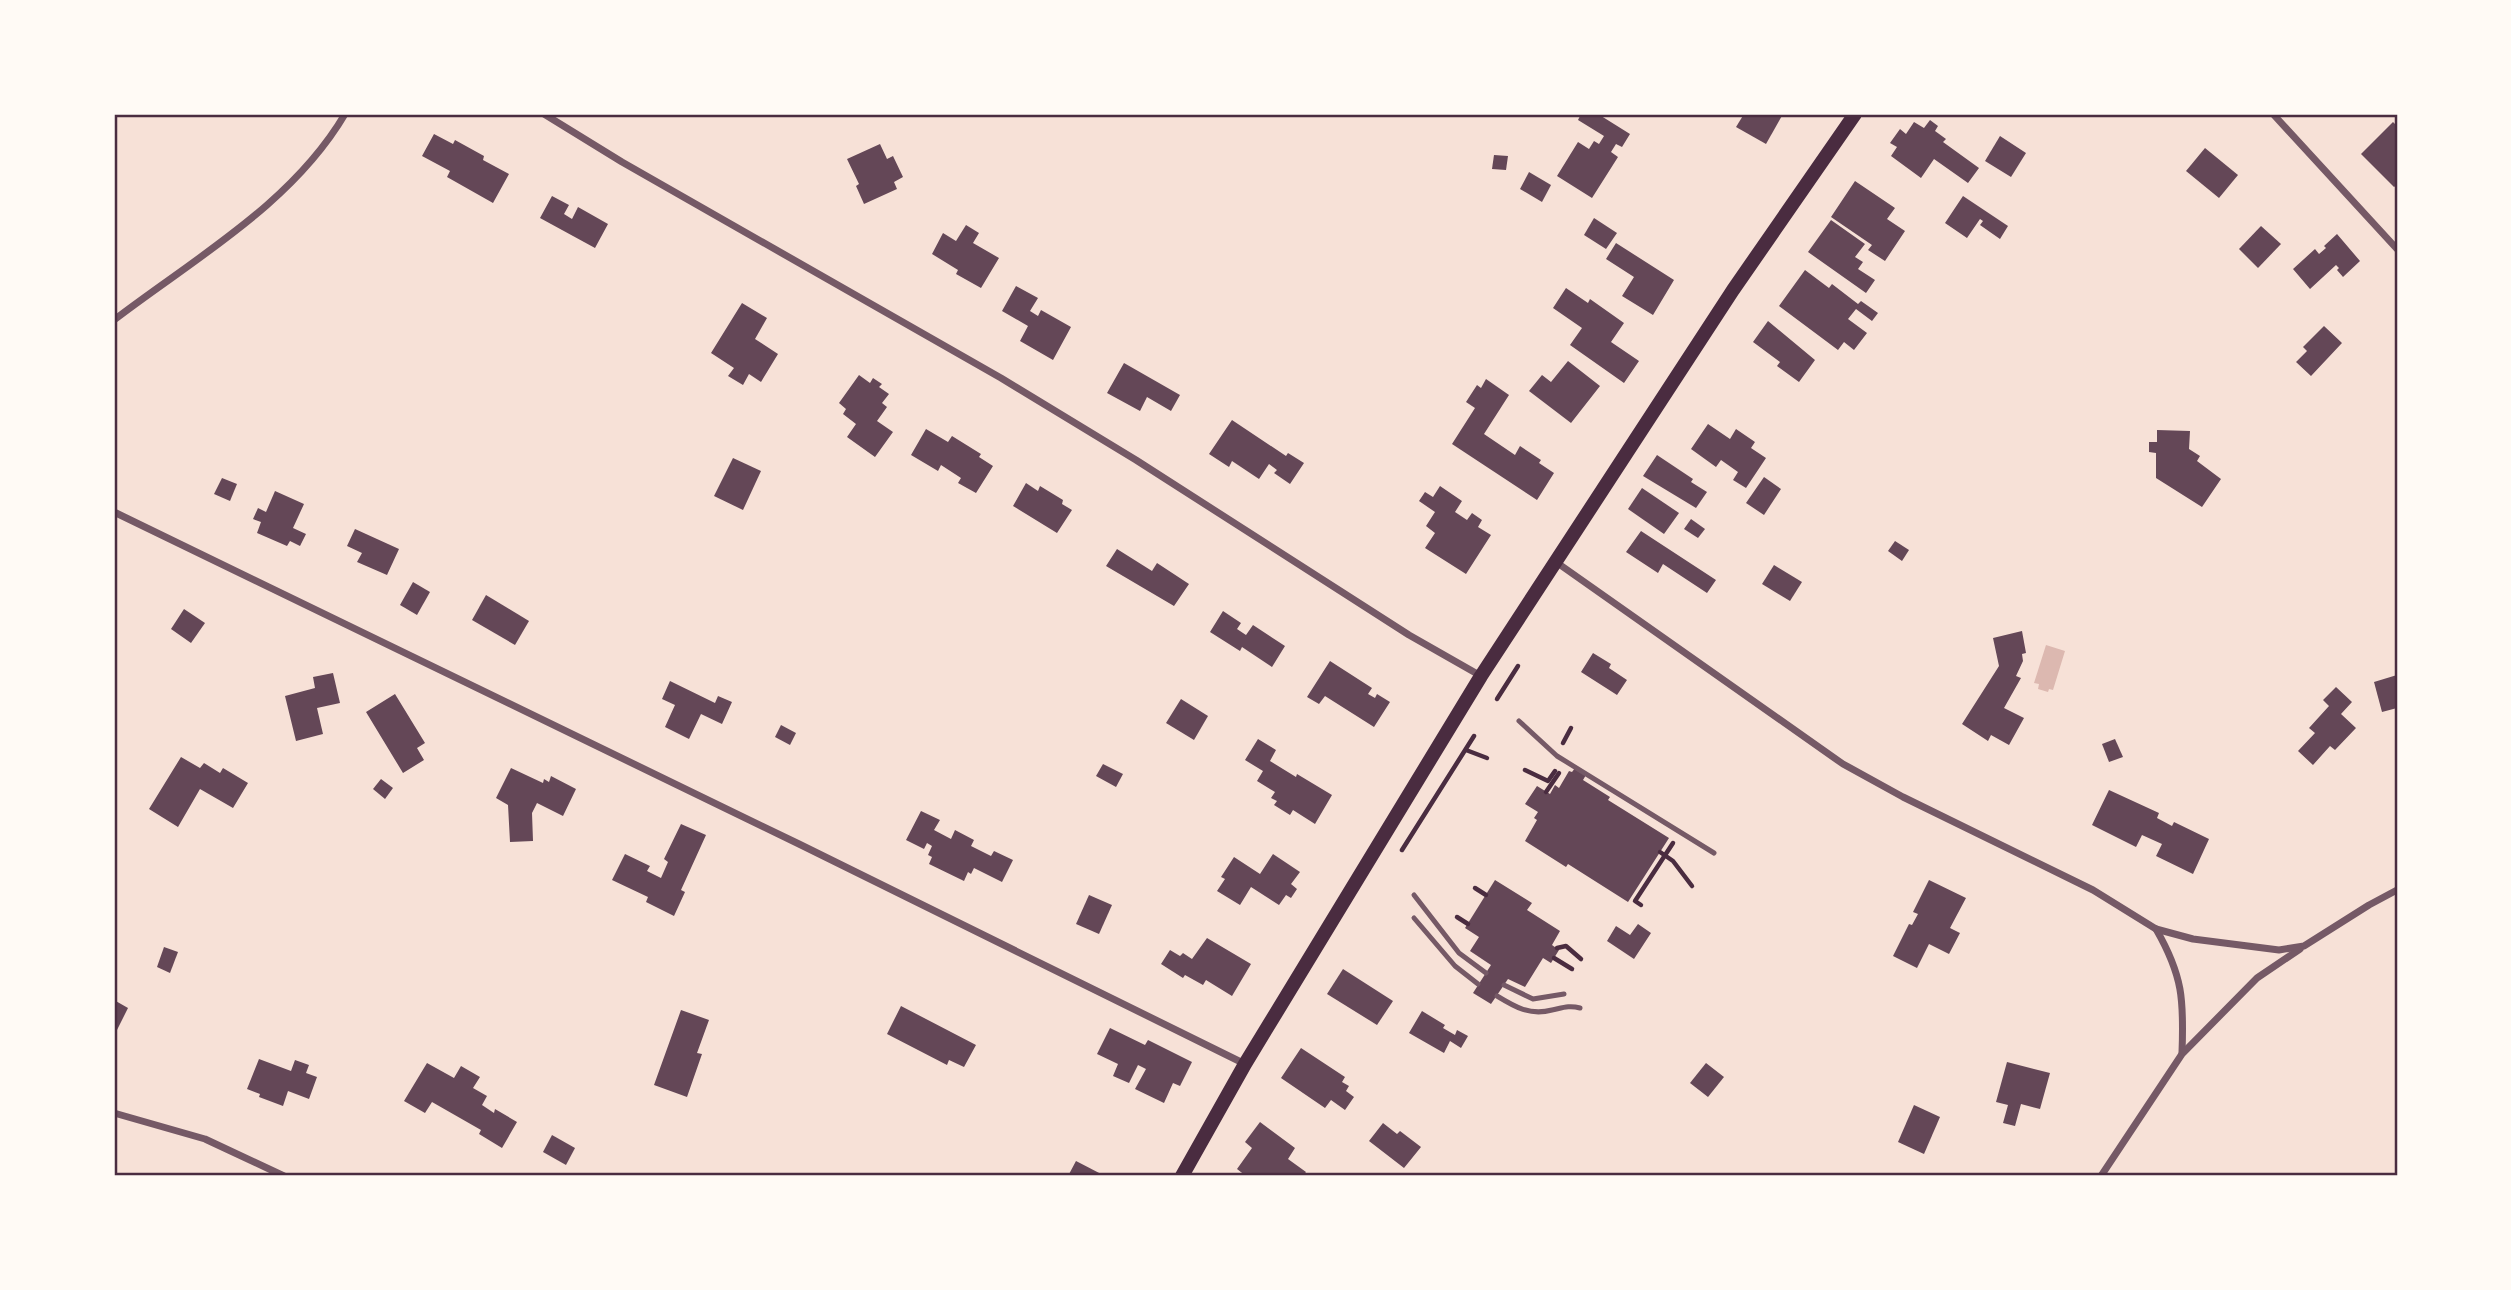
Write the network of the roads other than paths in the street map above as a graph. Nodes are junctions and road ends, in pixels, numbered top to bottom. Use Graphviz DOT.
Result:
graph roads {
  1 [pos="345,114"];
  2 [pos="544,114"];
  3 [pos="1855,114"];
  4 [pos="2273,114"];
  5 [pos="2397,249"];
  6 [pos="114,320"];
  7 [pos="114,512"];
  8 [pos="1556,562"];
  9 [pos="1481,677"];
  10 [pos="1518,721"];
  11 [pos="1714,853"];
  12 [pos="2397,890"];
  13 [pos="1414,895"];
  14 [pos="1414,919"];
  15 [pos="2156,929"];
  16 [pos="2304,946"];
  17 [pos="1486,972"];
  18 [pos="1478,984"];
  19 [pos="1504,985"];
  20 [pos="1564,994"];
  21 [pos="1497,996"];
  22 [pos="1580,1008"];
  23 [pos="2182,1054"];
  24 [pos="1245,1064"];
  25 [pos="114,1113"];
  26 [pos="284,1176"];
  27 [pos="1182,1176"];
  28 [pos="2101,1176"];
  1 -- 6 [label="street"];
  2 -- 9 [label="street"];
  3 -- 8 [label="main road"];
  4 -- 5 [label="street"];
  7 -- 24 [label="street"];
  8 -- 9 [label="main road"];
  8 -- 15 [label="street"];
  9 -- 24 [label="main road"];
  10 -- 11 [label="lane"];
  12 -- 16 [label="street"];
  13 -- 17 [label="lane"];
  14 -- 18 [label="lane"];
  15 -- 16 [label="street"];
  15 -- 23 [label="street"];
  16 -- 23 [label="street"];
  19 -- 20 [label="lane"];
  21 -- 22 [label="lane"];
  23 -- 28 [label="street"];
  24 -- 27 [label="main road"];
  25 -- 26 [label="street"];
}
